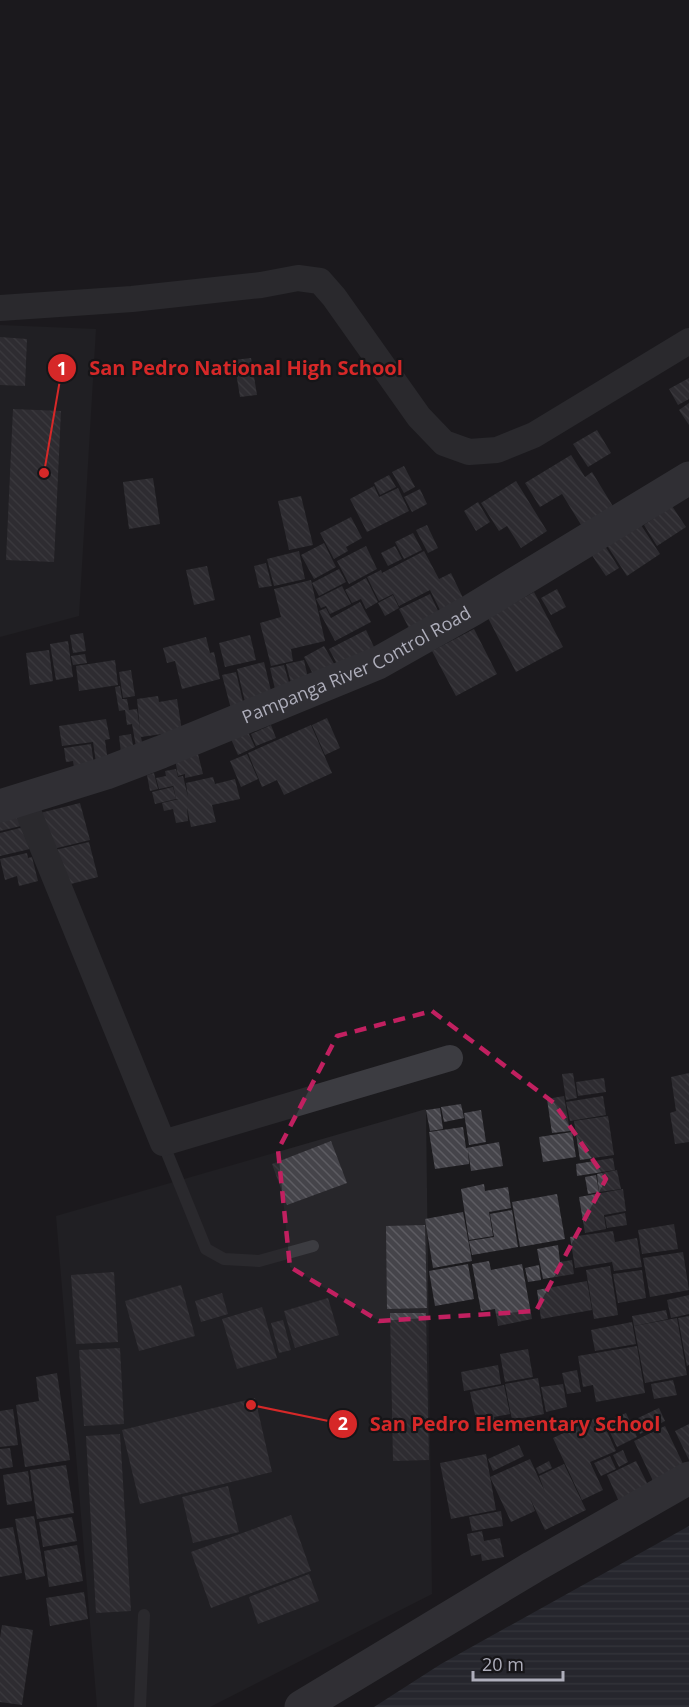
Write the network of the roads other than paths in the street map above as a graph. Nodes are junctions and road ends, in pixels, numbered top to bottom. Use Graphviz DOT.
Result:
graph roads {
  1 [pos="0,308"];
  2 [pos="689,341"];
  3 [pos="689,477"];
  4 [pos="12,803"];
  5 [pos="450,1058"];
  6 [pos="163,1143"];
  7 [pos="313,1246"];
  8 [pos="689,1478"];
  9 [pos="144,1615"];
  10 [pos="140,1707"];
  11 [pos="301,1707"];
  1 -- 2 [label="street"];
  3 -- 4 [label="street, Pampanga River Control Road"];
  4 -- 6 [label="street"];
  5 -- 6 [label="street"];
  6 -- 7 [label="lane"];
  8 -- 11 [label="street"];
  9 -- 10 [label="lane"];
}
